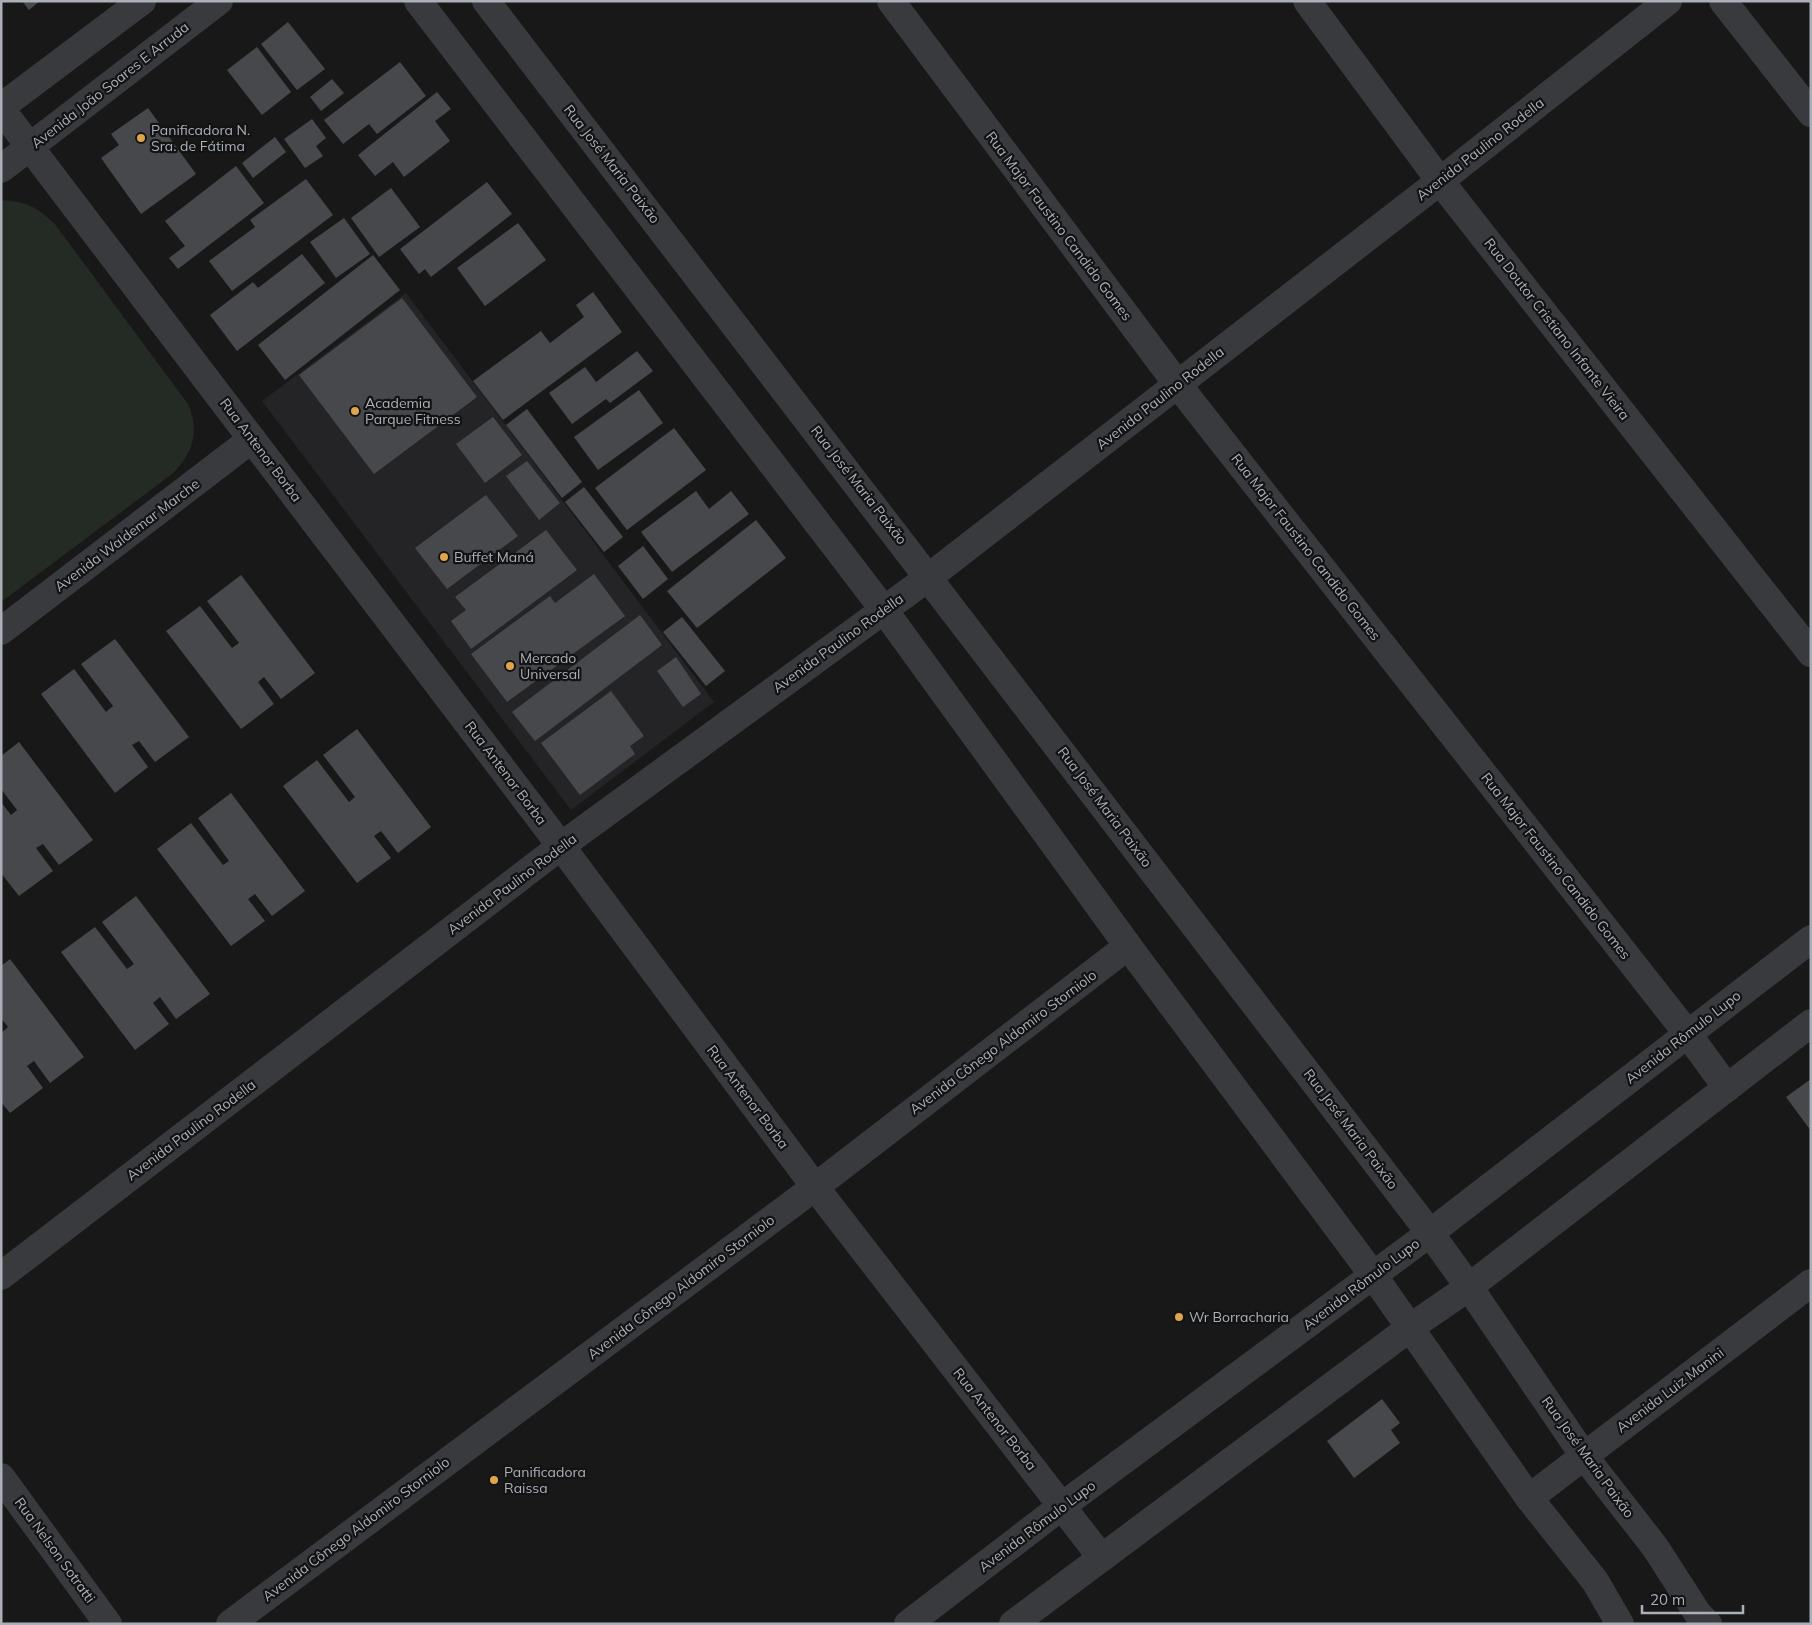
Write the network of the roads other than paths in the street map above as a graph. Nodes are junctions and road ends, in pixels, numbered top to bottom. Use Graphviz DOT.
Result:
graph roads {
  1 [pos="142,1"];
  2 [pos="219,1"];
  3 [pos="418,1"];
  4 [pos="486,1"];
  5 [pos="891,1"];
  6 [pos="1307,1"];
  7 [pos="1668,1"];
  8 [pos="1723,1"];
  9 [pos="1,108"];
  10 [pos="1811,113"];
  11 [pos="30,147"];
  12 [pos="1,169"];
  13 [pos="1440,181"];
  14 [pos="1178,384"];
  15 [pos="252,439"];
  16 [pos="929,577"];
  17 [pos="884,610"];
  18 [pos="1,631"];
  19 [pos="1811,653"];
  20 [pos="561,846"];
  21 [pos="1811,939"];
  22 [pos="1128,946"];
  23 [pos="1811,1023"];
  24 [pos="1688,1033"];
  25 [pos="1726,1088"];
  26 [pos="815,1187"];
  27 [pos="1430,1233"];
  28 [pos="1373,1275"];
  29 [pos="1,1276"];
  30 [pos="1811,1283"];
  31 [pos="1469,1287"];
  32 [pos="1410,1327"];
  33 [pos="1584,1456"];
  34 [pos="1,1477"];
  35 [pos="1529,1498"];
  36 [pos="1062,1506"];
  37 [pos="1102,1556"];
  38 [pos="108,1624"];
  39 [pos="230,1624"];
  40 [pos="908,1624"];
  41 [pos="1013,1624"];
  42 [pos="1620,1624"];
  43 [pos="1708,1624"];
  1 -- 9 [label="street"];
  2 -- 11 [label="street, Avenida João Soares E Arruda"];
  3 -- 17 [label="street"];
  4 -- 16 [label="street, Rua José Maria Paixão"];
  5 -- 14 [label="street, Rua Major Faustino Candido Gomes"];
  6 -- 13 [label="street, Rua Doutor Cristiano Infante Vieira"];
  7 -- 13 [label="street, Avenida Paulino Rodella"];
  8 -- 10 [label="street"];
  9 -- 11 [label="street, Rua Antenor Borba"];
  11 -- 12 [label="street, Avenida João Soares E Arruda"];
  11 -- 15 [label="street, Rua Antenor Borba"];
  13 -- 14 [label="street, Avenida Paulino Rodella"];
  13 -- 19 [label="street, Rua Doutor Cristiano Infante Vieira"];
  14 -- 16 [label="street, Avenida Paulino Rodella"];
  14 -- 24 [label="street, Rua Major Faustino Candido Gomes"];
  15 -- 18 [label="street, Avenida Waldemar Marche"];
  15 -- 20 [label="street, Rua Antenor Borba"];
  16 -- 17 [label="street, Avenida Paulino Rodella"];
  16 -- 27 [label="street, Rua José Maria Paixão"];
  17 -- 20 [label="street, Avenida Paulino Rodella"];
  17 -- 22 [label="street"];
  20 -- 26 [label="street, Rua Antenor Borba"];
  20 -- 29 [label="street, Avenida Paulino Rodella"];
  21 -- 24 [label="street, Avenida Rômulo Lupo"];
  22 -- 26 [label="street, Avenida Cônego Aldomiro Storniolo"];
  22 -- 28 [label="street"];
  23 -- 25 [label="street"];
  24 -- 25 [label="street, Rua Major Faustino Candido Gomes"];
  24 -- 27 [label="street, Avenida Rômulo Lupo"];
  25 -- 31 [label="street"];
  26 -- 36 [label="street, Rua Antenor Borba"];
  26 -- 39 [label="street, Avenida Cônego Aldomiro Storniolo"];
  27 -- 28 [label="street, Avenida Rômulo Lupo"];
  27 -- 31 [label="street, Rua José Maria Paixão"];
  28 -- 32 [label="street"];
  28 -- 36 [label="street, Avenida Rômulo Lupo"];
  30 -- 33 [label="street, Avenida Luiz Manini"];
  31 -- 32 [label="street"];
  31 -- 33 [label="street, Rua José Maria Paixão"];
  32 -- 35 [label="street"];
  32 -- 37 [label="street"];
  33 -- 35 [label="street, Avenida Luiz Manini"];
  33 -- 43 [label="street, Rua José Maria Paixão"];
  34 -- 38 [label="street, Rua Nelson Sotratti"];
  35 -- 42 [label="street"];
  36 -- 37 [label="street, Rua Antenor Borba"];
  36 -- 40 [label="street, Avenida Rômulo Lupo"];
  37 -- 41 [label="street"];
}
